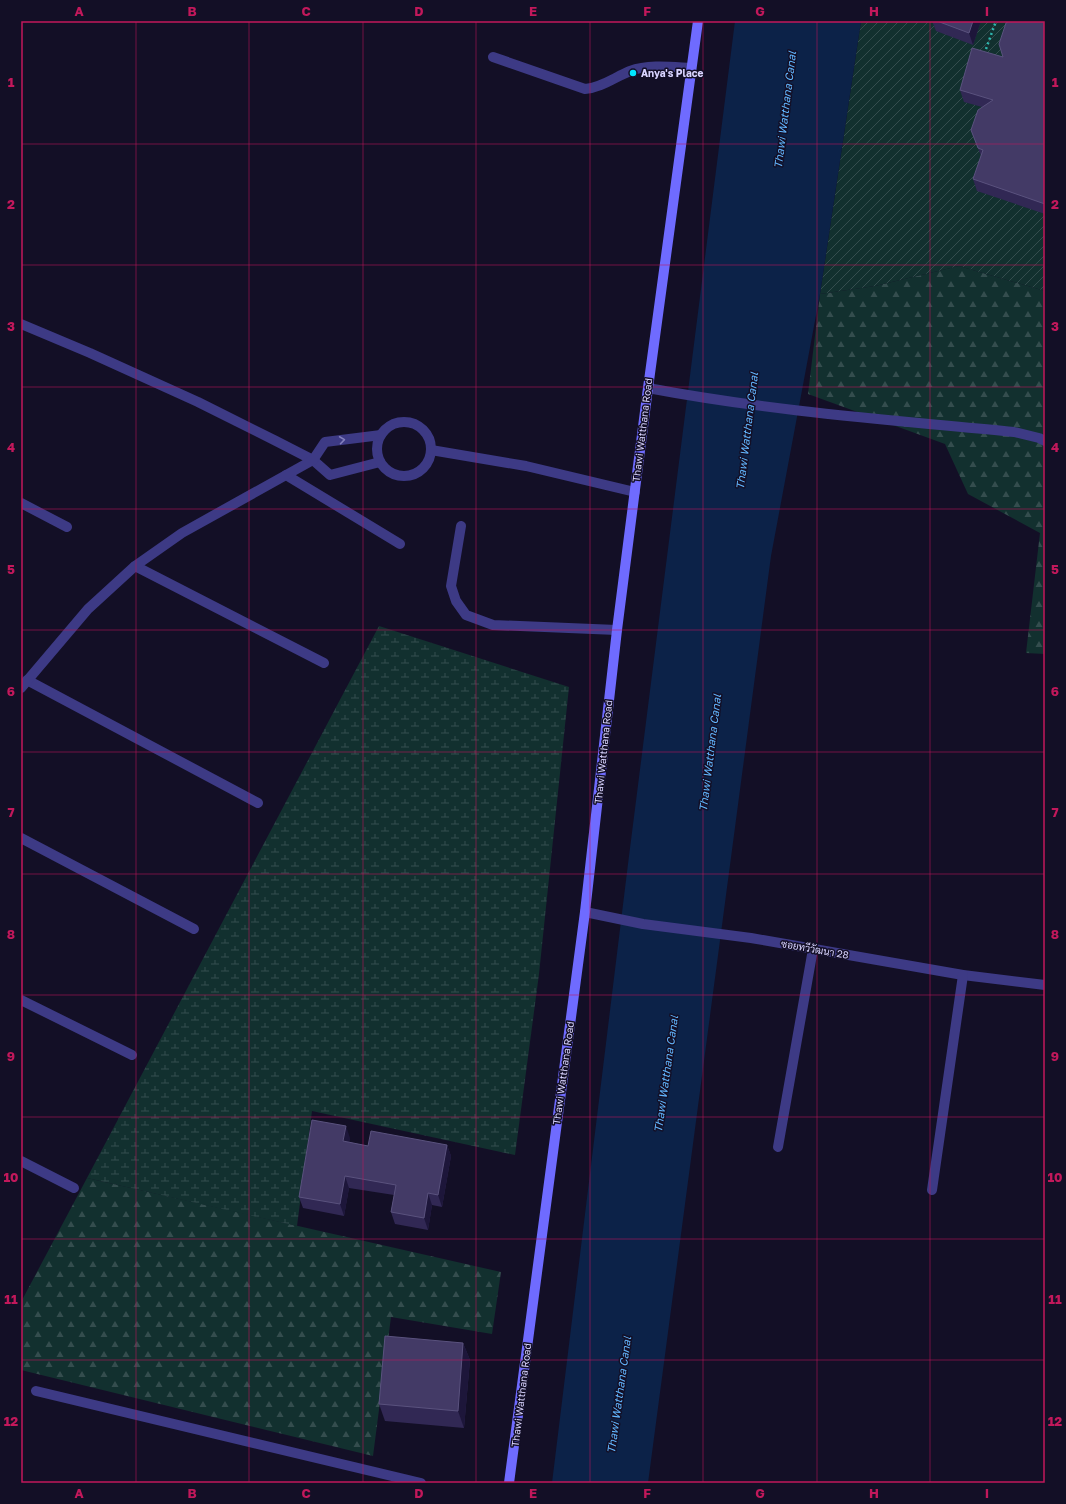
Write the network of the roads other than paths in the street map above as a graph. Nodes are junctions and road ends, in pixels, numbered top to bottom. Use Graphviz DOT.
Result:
graph roads {
  1 [pos="698,21"];
  2 [pos="493,57"];
  3 [pos="692,68"];
  4 [pos="21,324"];
  5 [pos="648,388"];
  6 [pos="380,435"];
  7 [pos="1045,441"];
  8 [pos="431,450"];
  9 [pos="313,460"];
  10 [pos="380,462"];
  11 [pos="286,475"];
  12 [pos="635,492"];
  13 [pos="21,503"];
  14 [pos="460,526"];
  15 [pos="67,527"];
  16 [pos="400,544"];
  17 [pos="135,566"];
  18 [pos="617,630"];
  19 [pos="324,663"];
  20 [pos="24,684"];
  21 [pos="258,803"];
  22 [pos="21,838"];
  23 [pos="585,912"];
  24 [pos="194,929"];
  25 [pos="813,949"];
  26 [pos="963,975"];
  27 [pos="1045,985"];
  28 [pos="21,1000"];
  29 [pos="132,1055"];
  30 [pos="778,1147"];
  31 [pos="21,1161"];
  32 [pos="74,1188"];
  33 [pos="932,1190"];
  34 [pos="36,1391"];
  35 [pos="421,1483"];
  36 [pos="509,1483"];
  1 -- 3 [label="main road, Thawi Watthana Road"];
  2 -- 3 [label="street"];
  3 -- 5 [label="main road, Thawi Watthana Road"];
  4 -- 9 [label="street"];
  5 -- 7 [label="street"];
  5 -- 12 [label="main road, Thawi Watthana Road"];
  6 -- 8 [label="street"];
  9 -- 6 [label="street, one-way"];
  6 -- 10 [label="street"];
  8 -- 10 [label="street"];
  8 -- 12 [label="street"];
  9 -- 10 [label="street"];
  9 -- 11 [label="street"];
  11 -- 16 [label="street"];
  11 -- 17 [label="street"];
  12 -- 18 [label="main road, Thawi Watthana Road"];
  13 -- 15 [label="street"];
  14 -- 18 [label="street"];
  17 -- 19 [label="street"];
  17 -- 20 [label="street"];
  18 -- 23 [label="main road, Thawi Watthana Road"];
  20 -- 21 [label="street"];
  22 -- 24 [label="street"];
  23 -- 25 [label="street, ซอยทวีวัฒนา 28"];
  23 -- 36 [label="main road, Thawi Watthana Road"];
  25 -- 26 [label="street, ซอยทวีวัฒนา 28"];
  25 -- 30 [label="street"];
  26 -- 27 [label="street, ซอยทวีวัฒนา 28"];
  26 -- 33 [label="street"];
  28 -- 29 [label="street"];
  31 -- 32 [label="street"];
  34 -- 35 [label="street"];
}
